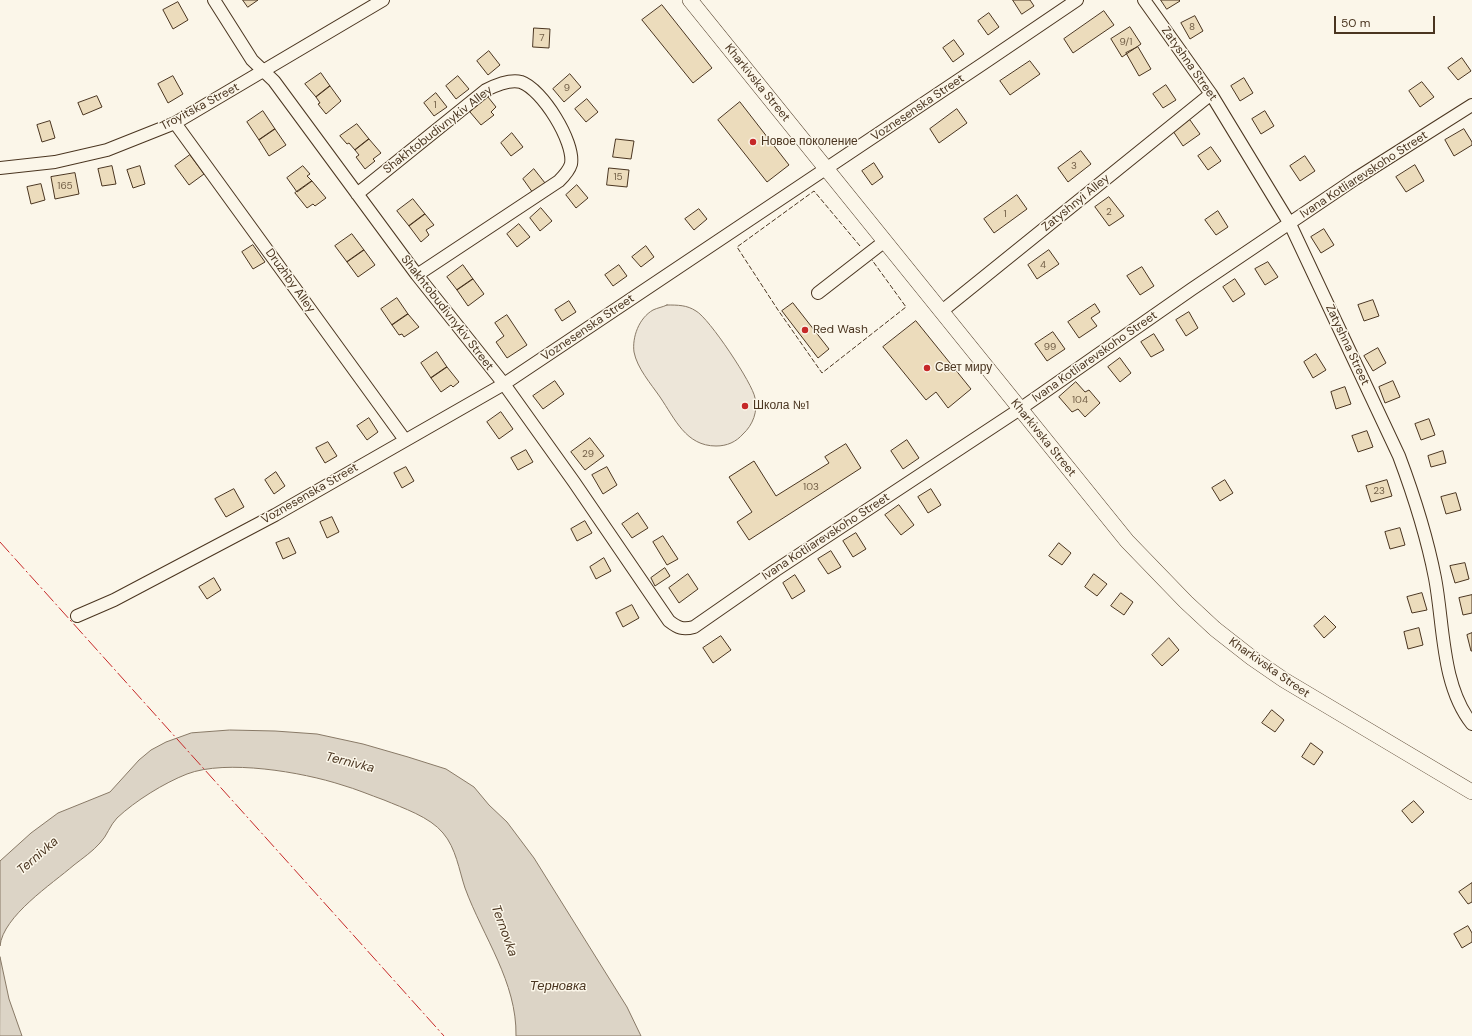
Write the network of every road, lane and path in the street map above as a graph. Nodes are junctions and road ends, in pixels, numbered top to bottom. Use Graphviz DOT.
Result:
graph roads {
  1 [pos="214,0"];
  2 [pos="382,0"];
  3 [pos="690,0"];
  4 [pos="1077,0"];
  5 [pos="1144,0"];
  6 [pos="264,71"];
  7 [pos="1211,94"];
  8 [pos="1472,105"];
  9 [pos="175,123"];
  10 [pos="0,168"];
  11 [pos="827,169"];
  12 [pos="357,194"];
  13 [pos="1290,224"];
  14 [pos="885,241"];
  15 [pos="417,275"];
  16 [pos="818,293"];
  17 [pos="942,311"];
  18 [pos="504,384"];
  19 [pos="1020,409"];
  20 [pos="405,440"];
  21 [pos="76,616"];
  22 [pos="678,628"];
  23 [pos="1472,724"];
  24 [pos="1472,792"];
  1 -- 6 [label="street, Shakhtobudivnykiv Street"];
  2 -- 6 [label="street, Troyitska Street"];
  3 -- 11 [label="street, Kharkivska Street"];
  4 -- 11 [label="street, Voznesenska Street"];
  5 -- 7 [label="street, Zatyshna Street"];
  6 -- 9 [label="street, Troyitska Street"];
  6 -- 12 [label="street, Shakhtobudivnykiv Street"];
  7 -- 13 [label="street, Zatyshna Street"];
  7 -- 17 [label="street, Zatyshnyi Alley"];
  8 -- 13 [label="street, Ivana Kotliarevskoho Street"];
  9 -- 10 [label="street, Troyitska Street"];
  9 -- 20 [label="street, Druzhby Alley"];
  11 -- 14 [label="street, Kharkivska Street"];
  11 -- 18 [label="street, Voznesenska Street"];
  12 -- 15 [label="street, Shakhtobudivnykiv Street"];
  12 -- 15 [label="street, Shakhtobudivnykiv Alley"];
  13 -- 19 [label="street, Ivana Kotliarevskoho Street"];
  13 -- 23 [label="street, Zatyshna Street"];
  14 -- 16 [label="street"];
  14 -- 17 [label="street, Kharkivska Street"];
  15 -- 18 [label="street, Shakhtobudivnykiv Street"];
  17 -- 19 [label="street, Kharkivska Street"];
  18 -- 20 [label="street, Voznesenska Street"];
  18 -- 22 [label="street, Shakhtobudivnykiv Street"];
  19 -- 22 [label="street, Ivana Kotliarevskoho Street"];
  19 -- 24 [label="street, Kharkivska Street"];
  20 -- 21 [label="street, Voznesenska Street"];
}
